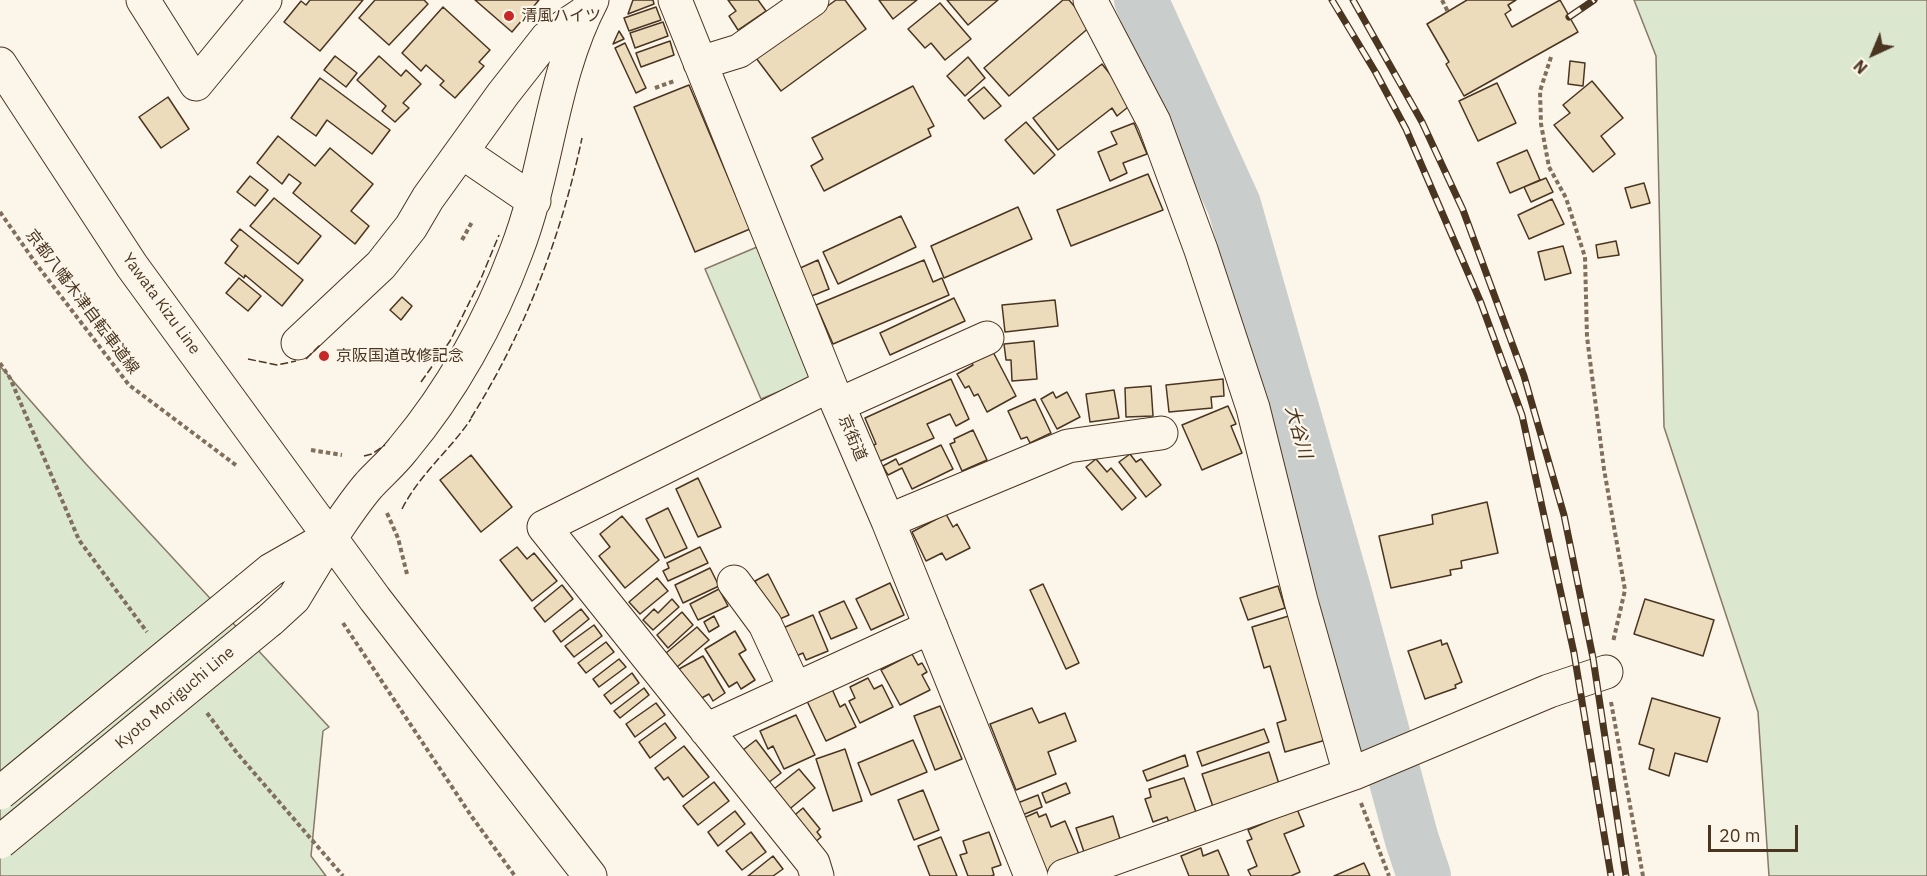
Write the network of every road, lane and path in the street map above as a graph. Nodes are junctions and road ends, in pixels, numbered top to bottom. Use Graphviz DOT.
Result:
graph roads {
  1 [pos="143,0"];
  2 [pos="265,0"];
  3 [pos="675,0"];
  4 [pos="812,0"];
  5 [pos="1090,0"];
  6 [pos="1442,0"];
  7 [pos="589,6"];
  8 [pos="1448,12"];
  9 [pos="1551,57"];
  10 [pos="700,63"];
  11 [pos="0,64"];
  12 [pos="462,152"];
  13 [pos="534,201"];
  14 [pos="0,212"];
  15 [pos="472,222"];
  16 [pos="462,240"];
  17 [pos="987,338"];
  18 [pos="298,343"];
  19 [pos="834,395"];
  20 [pos="1161,433"];
  21 [pos="311,450"];
  22 [pos="342,455"];
  23 [pos="242,470"];
  24 [pos="387,513"];
  25 [pos="888,521"];
  26 [pos="331,537"];
  27 [pos="407,574"];
  28 [pos="734,582"];
  29 [pos="343,623"];
  30 [pos="931,627"];
  31 [pos="1606,672"];
  32 [pos="795,689"];
  33 [pos="706,730"];
  34 [pos="1352,773"];
  35 [pos="0,793"];
  36 [pos="0,842"];
  37 [pos="515,876"];
  38 [pos="590,876"];
  39 [pos="817,876"];
  40 [pos="1030,876"];
  41 [pos="1064,876"];
  42 [pos="1389,876"];
  43 [pos="1643,876"];
  1 -- 2 [label="street"];
  3 -- 10 [label="street, 京街道"];
  4 -- 10 [label="street"];
  5 -- 34 [label="street"];
  6 -- 8 [label="path"];
  7 -- 12 [label="street"];
  7 -- 13 [label="street, Kyoto Moriguchi Line"];
  9 -- 31 [label="path"];
  10 -- 19 [label="street, 京街道"];
  11 -- 26 [label="street, Yawata Kizu Line"];
  12 -- 13 [label="street"];
  12 -- 18 [label="street"];
  13 -- 26 [label="street, Kyoto Moriguchi Line"];
  14 -- 23 [label="path, 京都八幡木津自転車道線"];
  15 -- 16 [label="path"];
  17 -- 19 [label="street"];
  19 -- 25 [label="street, 京街道"];
  19 -- 33 [label="street"];
  20 -- 25 [label="street"];
  21 -- 22 [label="path"];
  24 -- 27 [label="path"];
  25 -- 30 [label="street, 京街道"];
  26 -- 35 [label="street, bridge"];
  26 -- 36 [label="street, Kyoto Moriguchi Line, bridge"];
  26 -- 38 [label="street"];
  28 -- 32 [label="street"];
  29 -- 37 [label="path"];
  30 -- 32 [label="street"];
  30 -- 40 [label="street, 京街道"];
  31 -- 34 [label="street"];
  31 -- 43 [label="path"];
  32 -- 33 [label="street"];
  33 -- 39 [label="street"];
  34 -- 41 [label="street"];
  34 -- 42 [label="path"];
}
